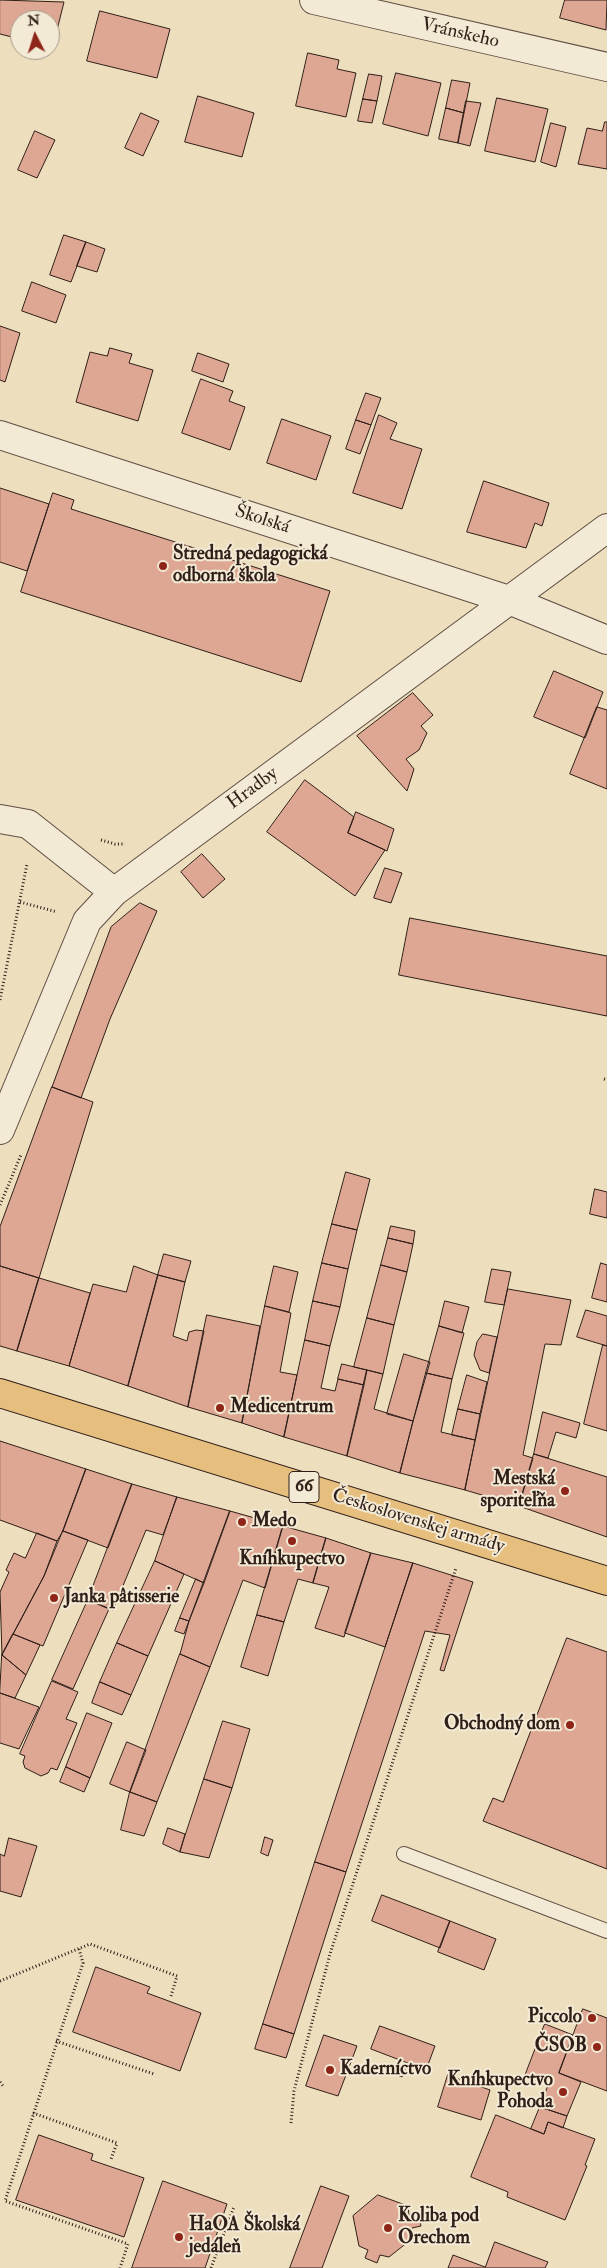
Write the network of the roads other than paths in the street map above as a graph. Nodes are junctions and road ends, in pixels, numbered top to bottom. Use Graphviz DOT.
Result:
graph roads {
  1 [pos="314,0"];
  2 [pos="607,67"];
  3 [pos="0,434"];
  4 [pos="607,528"];
  5 [pos="509,600"];
  6 [pos="607,640"];
  7 [pos="0,819"];
  8 [pos="114,892"];
  9 [pos="0,1130"];
  10 [pos="0,1393"];
  11 [pos="607,1581"];
  12 [pos="404,1854"];
  13 [pos="607,1931"];
  1 -- 2 [label="street, Vránskeho"];
  3 -- 5 [label="street, Školská"];
  4 -- 5 [label="street, Hradby"];
  5 -- 6 [label="street, Školská"];
  5 -- 8 [label="street, Hradby"];
  7 -- 8 [label="street"];
  8 -- 9 [label="street, Hradby"];
  10 -- 11 [label="main road, Československej armády / 66"];
  12 -- 13 [label="lane"];
}
